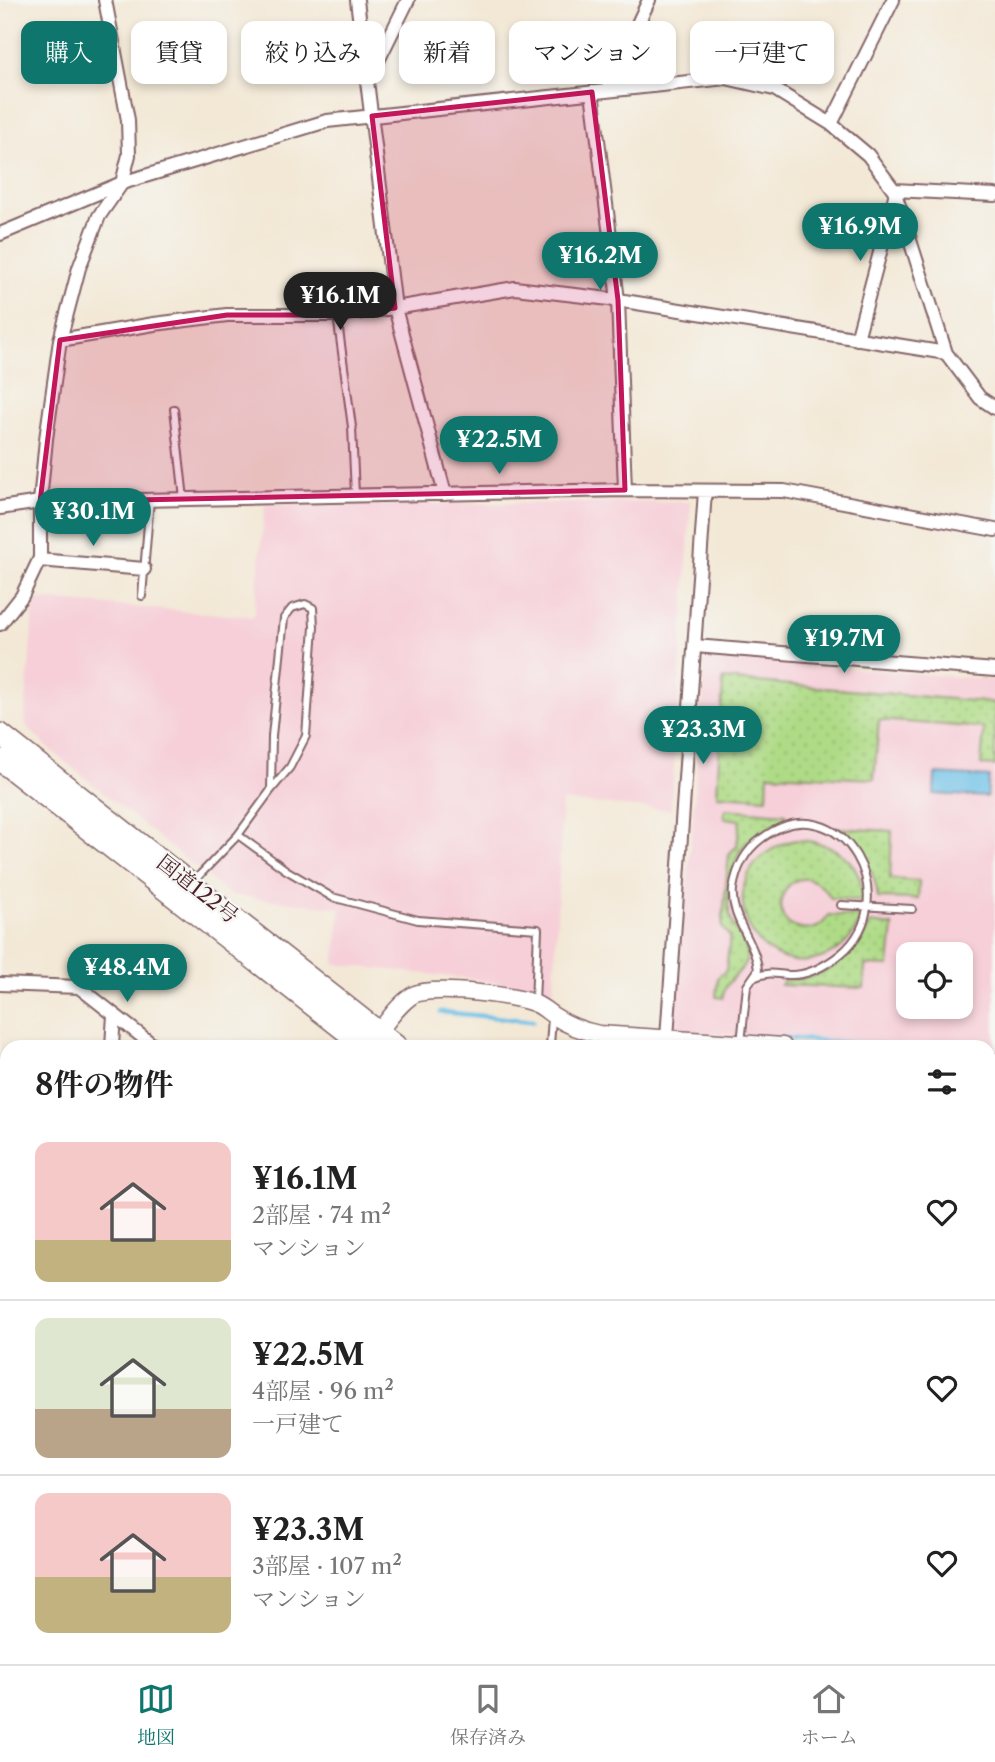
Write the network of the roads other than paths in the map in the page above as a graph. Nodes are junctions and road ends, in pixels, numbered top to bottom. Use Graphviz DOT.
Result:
graph roads {
  1 [pos="105,0"];
  2 [pos="357,0"];
  3 [pos="408,0"];
  4 [pos="649,0"];
  5 [pos="893,0"];
  6 [pos="360,21"];
  7 [pos="385,47"];
  8 [pos="368,84"];
  9 [pos="607,90"];
  10 [pos="592,92"];
  11 [pos="372,116"];
  12 [pos="831,124"];
  13 [pos="122,183"];
  14 [pos="895,192"];
  15 [pos="995,195"];
  16 [pos="0,234"];
  17 [pos="618,300"];
  18 [pos="396,308"];
  19 [pos="337,315"];
  20 [pos="857,339"];
  21 [pos="60,341"];
  22 [pos="946,353"];
  23 [pos="995,408"];
  24 [pos="174,409"];
  25 [pos="625,490"];
  26 [pos="705,491"];
  27 [pos="445,494"];
  28 [pos="355,495"];
  29 [pos="184,499"];
  30 [pos="150,500"];
  31 [pos="40,502"];
  32 [pos="0,508"];
  33 [pos="995,530"];
  34 [pos="39,560"];
  35 [pos="144,569"];
  36 [pos="142,596"];
  37 [pos="0,624"];
  38 [pos="695,646"];
  39 [pos="995,670"];
  40 [pos="0,734"];
  41 [pos="0,760"];
  42 [pos="271,790"];
  43 [pos="238,835"];
  44 [pos="192,884"];
  45 [pos="841,905"];
  46 [pos="868,907"];
  47 [pos="912,909"];
  48 [pos="753,978"];
  49 [pos="0,984"];
  50 [pos="535,1003"];
  51 [pos="114,1015"];
  52 [pos="552,1015"];
  53 [pos="667,1038"];
  54 [pos="112,1040"];
  55 [pos="146,1040"];
  56 [pos="367,1040"];
  57 [pos="368,1040"];
  58 [pos="372,1040"];
  59 [pos="550,1040"];
  60 [pos="692,1040"];
  61 [pos="741,1040"];
  1 -- 13 [label="street"];
  2 -- 6 [label="street"];
  3 -- 7 [label="street"];
  4 -- 9 [label="street"];
  5 -- 12 [label="street"];
  8 -- 11 [label="street"];
  9 -- 10 [label="street"];
  9 -- 12 [label="street"];
  10 -- 11 [label="street"];
  10 -- 17 [label="street"];
  11 -- 13 [label="street"];
  11 -- 18 [label="street"];
  12 -- 14 [label="street"];
  13 -- 16 [label="street"];
  13 -- 21 [label="street"];
  14 -- 15 [label="street"];
  14 -- 20 [label="street"];
  14 -- 22 [label="street"];
  17 -- 18 [label="street"];
  17 -- 20 [label="street"];
  17 -- 25 [label="street"];
  18 -- 19 [label="street"];
  18 -- 27 [label="street"];
  19 -- 21 [label="street"];
  19 -- 28 [label="lane"];
  20 -- 22 [label="street"];
  21 -- 31 [label="street"];
  22 -- 23 [label="street"];
  24 -- 29 [label="lane"];
  25 -- 26 [label="street"];
  25 -- 27 [label="street"];
  26 -- 33 [label="street"];
  26 -- 38 [label="street"];
  27 -- 28 [label="street"];
  28 -- 29 [label="street"];
  29 -- 30 [label="street"];
  30 -- 31 [label="street"];
  30 -- 35 [label="lane"];
  31 -- 32 [label="street"];
  31 -- 34 [label="street"];
  34 -- 35 [label="street"];
  34 -- 37 [label="street"];
  35 -- 36 [label="lane"];
  38 -- 39 [label="street"];
  38 -- 53 [label="street"];
  40 -- 44 [label="highway, 国道122号"];
  41 -- 56 [label="highway, 国道122号"];
  42 -- 42 [label="lane"];
  42 -- 43 [label="lane"];
  43 -- 44 [label="lane"];
  43 -- 50 [label="lane"];
  44 -- 57 [label="highway, 国道122号"];
  45 -- 46 [label="lane"];
  46 -- 47 [label="lane"];
  46 -- 48 [label="lane"];
  46 -- 48 [label="lane"];
  48 -- 61 [label="lane"];
  49 -- 51 [label="street"];
  50 -- 52 [label="street"];
  50 -- 58 [label="street"];
  51 -- 54 [label="street"];
  51 -- 55 [label="street"];
  52 -- 53 [label="street"];
  52 -- 59 [label="lane"];
  53 -- 60 [label="street"];
}
